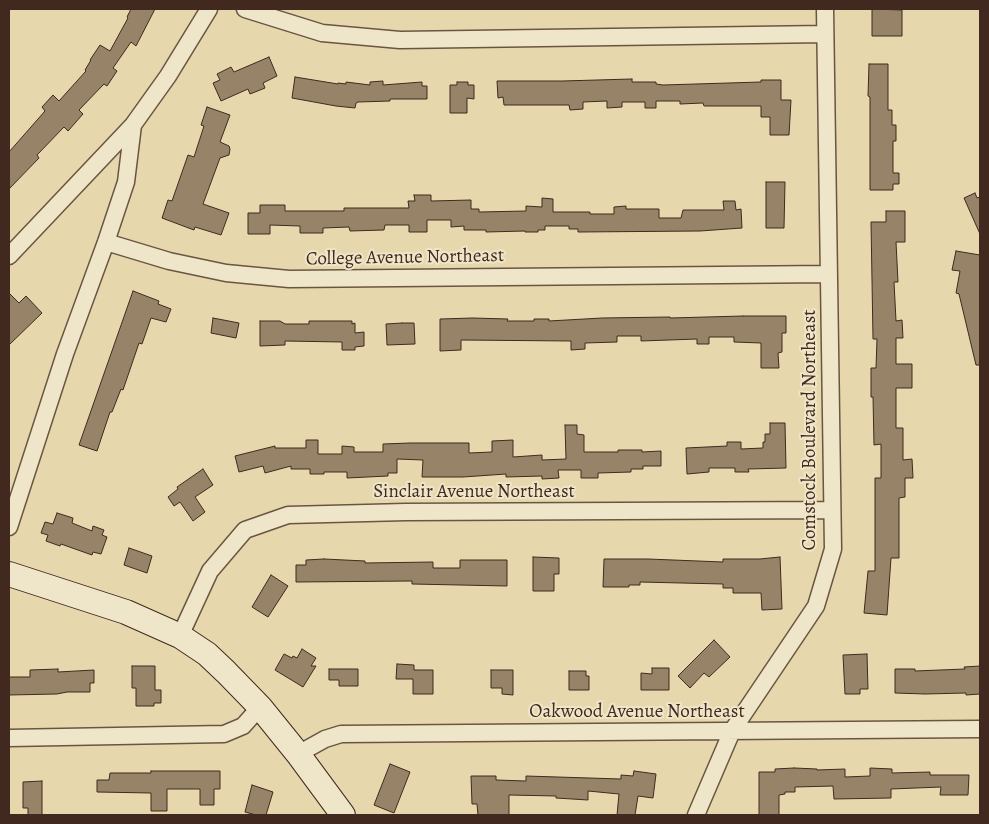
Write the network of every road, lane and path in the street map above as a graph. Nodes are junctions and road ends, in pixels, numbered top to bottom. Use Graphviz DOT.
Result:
graph roads {
  1 [pos="208,9"];
  2 [pos="245,9"];
  3 [pos="825,9"];
  4 [pos="825,34"];
  5 [pos="133,125"];
  6 [pos="106,242"];
  7 [pos="9,256"];
  8 [pos="829,274"];
  9 [pos="832,510"];
  10 [pos="9,527"];
  11 [pos="9,574"];
  12 [pos="180,636"];
  13 [pos="260,707"];
  14 [pos="980,729"];
  15 [pos="732,731"];
  16 [pos="9,738"];
  17 [pos="298,754"];
  18 [pos="343,815"];
  19 [pos="696,815"];
  1 -- 5 [label="street"];
  2 -- 4 [label="street"];
  3 -- 4 [label="street, Comstock Boulevard Northeast"];
  4 -- 8 [label="street, Comstock Boulevard Northeast"];
  5 -- 6 [label="street"];
  5 -- 7 [label="street"];
  6 -- 8 [label="street, College Avenue Northeast"];
  6 -- 10 [label="street"];
  8 -- 9 [label="street, Comstock Boulevard Northeast"];
  9 -- 12 [label="street, Sinclair Avenue Northeast"];
  9 -- 15 [label="street, Comstock Boulevard Northeast"];
  11 -- 12 [label="street"];
  12 -- 13 [label="street"];
  13 -- 16 [label="street"];
  13 -- 17 [label="street"];
  14 -- 15 [label="street, Oakwood Avenue Northeast"];
  15 -- 17 [label="street, Oakwood Avenue Northeast"];
  15 -- 19 [label="street, Comstock Boulevard Northeast"];
  17 -- 18 [label="street"];
}
